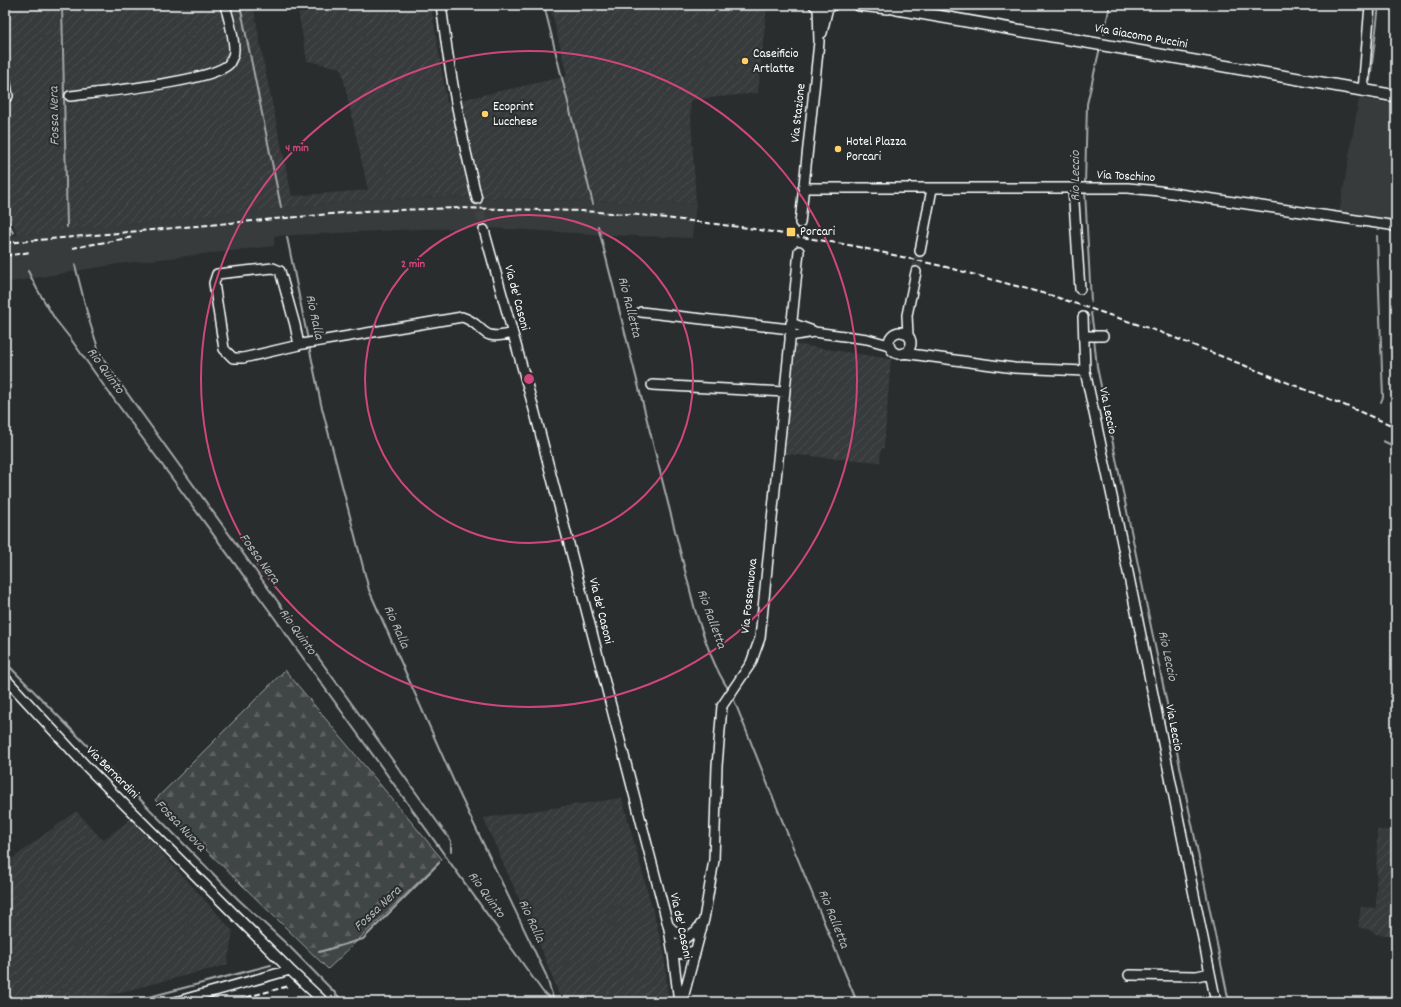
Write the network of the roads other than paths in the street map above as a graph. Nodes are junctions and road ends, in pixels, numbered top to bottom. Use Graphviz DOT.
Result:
graph roads {
  1 [pos="225,5"];
  2 [pos="441,5"];
  3 [pos="859,5"];
  4 [pos="882,5"];
  5 [pos="1370,5"];
  6 [pos="826,6"];
  7 [pos="896,9"];
  8 [pos="5,78"];
  9 [pos="1363,91"];
  10 [pos="8,96"];
  11 [pos="70,96"];
  12 [pos="1396,96"];
  13 [pos="804,188"];
  14 [pos="1082,188"];
  15 [pos="932,189"];
  16 [pos="477,199"];
  17 [pos="800,223"];
  18 [pos="1396,227"];
  19 [pos="484,230"];
  20 [pos="920,250"];
  21 [pos="799,251"];
  22 [pos="916,272"];
  23 [pos="1080,289"];
  24 [pos="641,312"];
  25 [pos="907,315"];
  26 [pos="1083,317"];
  27 [pos="790,329"];
  28 [pos="815,332"];
  29 [pos="512,333"];
  30 [pos="908,335"];
  31 [pos="1084,336"];
  32 [pos="1101,336"];
  33 [pos="892,338"];
  34 [pos="300,345"];
  35 [pos="910,346"];
  36 [pos="903,354"];
  37 [pos="929,356"];
  38 [pos="1085,371"];
  39 [pos="652,385"];
  40 [pos="785,392"];
  41 [pos="5,678"];
  42 [pos="704,919"];
  43 [pos="668,925"];
  44 [pos="687,937"];
  45 [pos="696,950"];
  46 [pos="673,952"];
  47 [pos="290,970"];
  48 [pos="1210,973"];
  49 [pos="1128,975"];
  50 [pos="175,1002"];
  51 [pos="324,1002"];
  52 [pos="681,1002"];
  53 [pos="1216,1002"];
  1 -- 11 [label="street"];
  2 -- 16 [label="street"];
  3 -- 7 [label="main road"];
  4 -- 7 [label="main road, Via Giacomo Puccini"];
  5 -- 9 [label="street"];
  6 -- 13 [label="street, Via Stazione"];
  7 -- 9 [label="main road, Via Giacomo Puccini"];
  8 -- 10 [label="street"];
  9 -- 12 [label="main road, Via Giacomo Puccini"];
  13 -- 15 [label="street, Via Toschino"];
  13 -- 17 [label="street, Via Stazione"];
  14 -- 15 [label="street, Via Toschino"];
  14 -- 18 [label="street, Via Toschino"];
  14 -- 23 [label="street"];
  15 -- 20 [label="street"];
  19 -- 29 [label="street, Via de' Casoni"];
  21 -- 27 [label="street, Via Fossanuova"];
  22 -- 25 [label="street"];
  24 -- 27 [label="street"];
  25 -- 30 [label="street"];
  25 -- 33 [label="street"];
  26 -- 31 [label="street, Via Leccio"];
  27 -- 28 [label="street"];
  27 -- 28 [label="street"];
  27 -- 40 [label="street, Via Fossanuova"];
  28 -- 33 [label="street"];
  29 -- 34 [label="street"];
  29 -- 43 [label="street, Via de' Casoni"];
  30 -- 33 [label="street"];
  30 -- 35 [label="street"];
  31 -- 32 [label="street"];
  31 -- 38 [label="street, Via Leccio"];
  33 -- 36 [label="street"];
  34 -- 34 [label="street"];
  35 -- 36 [label="street"];
  35 -- 37 [label="street"];
  36 -- 37 [label="street"];
  37 -- 38 [label="street"];
  38 -- 48 [label="street, Via Leccio"];
  39 -- 40 [label="street"];
  40 -- 42 [label="street, Via Fossanuova"];
  41 -- 47 [label="street, Via Bernardini"];
  42 -- 44 [label="street"];
  42 -- 45 [label="street, Via Fossanuova"];
  43 -- 44 [label="street"];
  43 -- 46 [label="street, Via de' Casoni"];
  44 -- 46 [label="street"];
  45 -- 46 [label="street"];
  45 -- 52 [label="street, Via Fossanuova"];
  46 -- 52 [label="street, Via de' Casoni"];
  47 -- 50 [label="street"];
  47 -- 51 [label="street, Via Bernardini"];
  48 -- 49 [label="street"];
  48 -- 53 [label="street, Via Leccio"];
}
